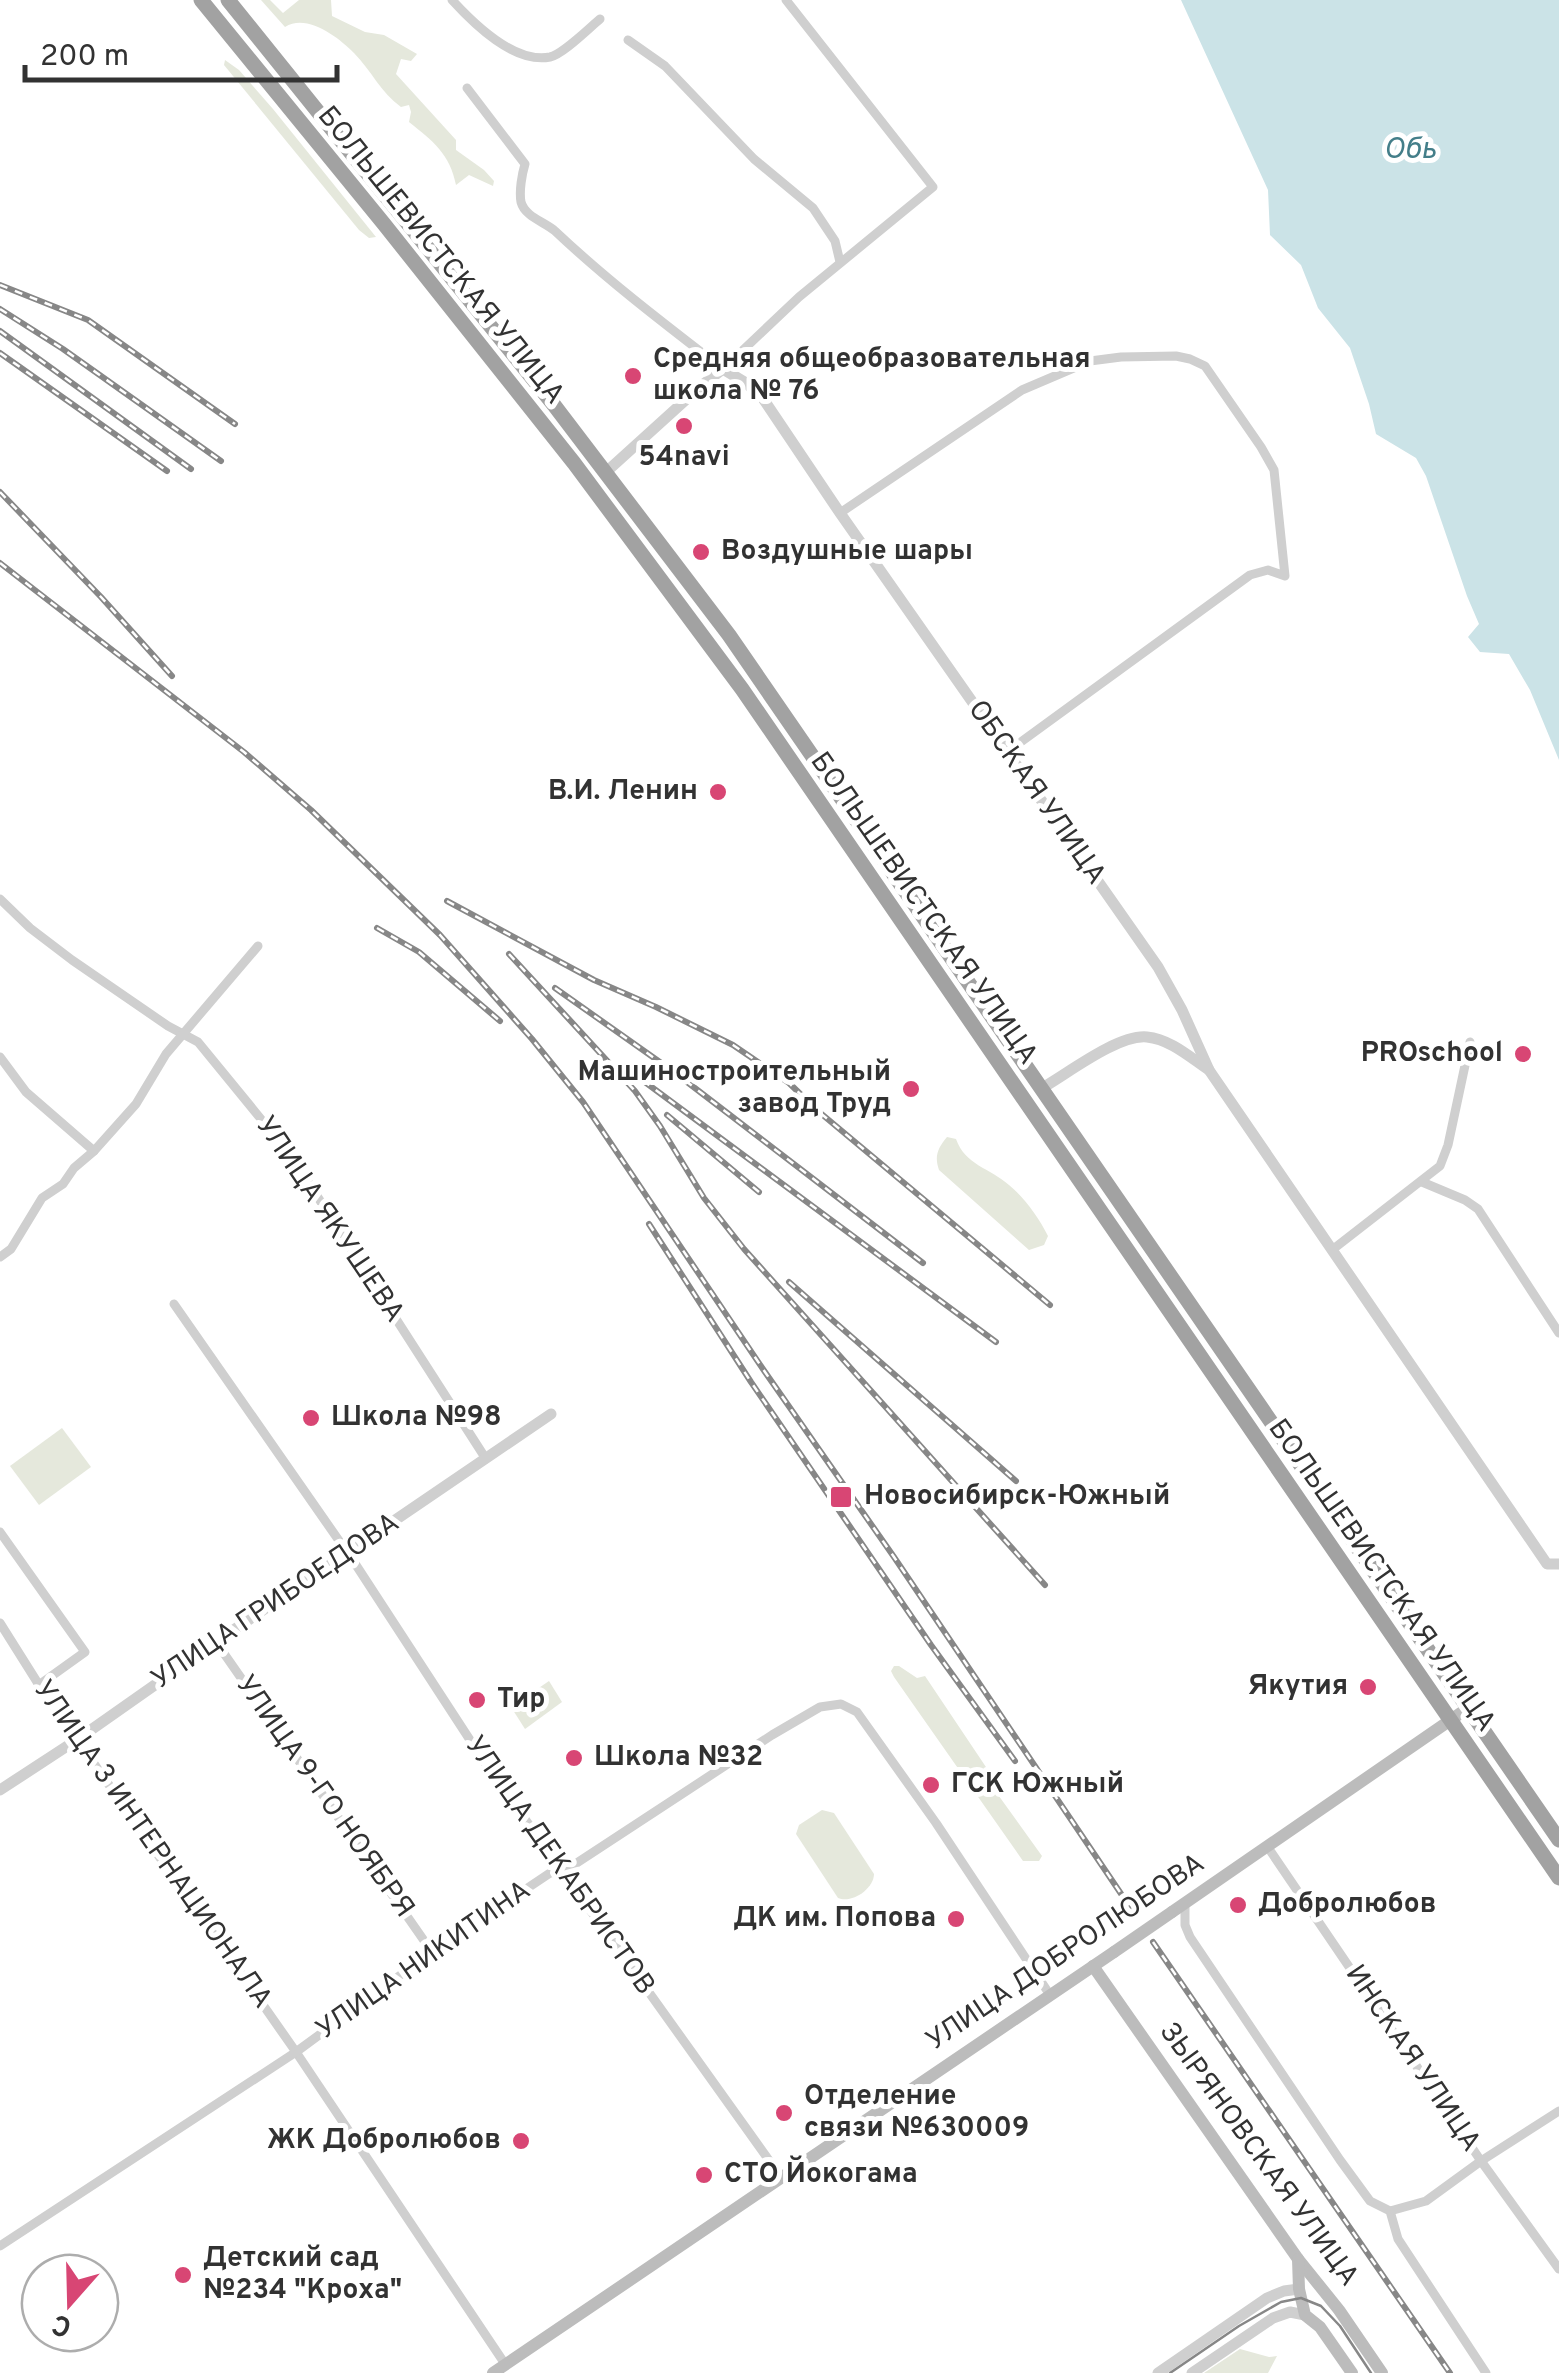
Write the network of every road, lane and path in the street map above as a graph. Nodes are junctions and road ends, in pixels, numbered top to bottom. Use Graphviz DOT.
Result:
graph roads {
  1 [pos="201,0"];
  2 [pos="228,0"];
  3 [pos="452,0"];
  4 [pos="786,0"];
  5 [pos="600,20"];
  6 [pos="628,40"];
  7 [pos="467,88"];
  8 [pos="840,262"];
  9 [pos="723,369"];
  10 [pos="605,473"];
  11 [pos="840,514"];
  12 [pos="1007,752"];
  13 [pos="0,899"];
  14 [pos="258,946"];
  15 [pos="184,1033"];
  16 [pos="1470,1042"];
  17 [pos="0,1057"];
  18 [pos="1209,1070"];
  19 [pos="1042,1088"];
  20 [pos="94,1151"];
  21 [pos="1422,1182"];
  22 [pos="1332,1250"];
  23 [pos="0,1257"];
  24 [pos="174,1304"];
  25 [pos="1559,1333"];
  26 [pos="551,1414"];
  27 [pos="486,1459"];
  28 [pos="0,1532"];
  29 [pos="348,1552"];
  30 [pos="1553,1564"];
  31 [pos="0,1623"];
  32 [pos="216,1642"];
  33 [pos="39,1685"];
  34 [pos="1468,1708"];
  35 [pos="1450,1720"];
  36 [pos="78,1740"];
  37 [pos="0,1790"];
  38 [pos="1559,1840"];
  39 [pos="1268,1846"];
  40 [pos="563,1872"];
  41 [pos="1559,1878"];
  42 [pos="1185,1903"];
  43 [pos="432,1952"];
  44 [pos="1093,1966"];
  45 [pos="1050,1995"];
  46 [pos="296,2052"];
  47 [pos="1559,2111"];
  48 [pos="1481,2161"];
  49 [pos="781,2177"];
  50 [pos="1390,2211"];
  51 [pos="0,2246"];
  52 [pos="1298,2259"];
  53 [pos="1559,2270"];
  54 [pos="1300,2289"];
  55 [pos="1339,2310"];
  56 [pos="1305,2315"];
  57 [pos="506,2364"];
  58 [pos="493,2373"];
  59 [pos="1158,2373"];
  60 [pos="1192,2373"];
  61 [pos="1352,2373"];
  62 [pos="1382,2373"];
  63 [pos="1486,2373"];
  1 -- 35 [label="highway, БОЛЬШЕВИСТСКАЯ УЛИЦА"];
  2 -- 10 [label="highway, БОЛЬШЕВИСТСКАЯ УЛИЦА"];
  3 -- 5 [label="street"];
  4 -- 8 [label="street"];
  6 -- 8 [label="street"];
  7 -- 9 [label="street, ОБСКАЯ УЛИЦА"];
  8 -- 9 [label="street"];
  9 -- 10 [label="street"];
  9 -- 11 [label="street, ОБСКАЯ УЛИЦА"];
  10 -- 19 [label="highway, БОЛЬШЕВИСТСКАЯ УЛИЦА"];
  11 -- 12 [label="street, ОБСКАЯ УЛИЦА"];
  11 -- 12 [label="street"];
  12 -- 18 [label="street, ОБСКАЯ УЛИЦА"];
  13 -- 15 [label="street, УЛИЦА ЯКУШЕВА"];
  14 -- 15 [label="street"];
  15 -- 20 [label="street"];
  15 -- 27 [label="street, УЛИЦА ЯКУШЕВА"];
  16 -- 21 [label="street"];
  17 -- 20 [label="street"];
  18 -- 19 [label="street"];
  18 -- 22 [label="street, ОБСКАЯ УЛИЦА"];
  19 -- 34 [label="highway, БОЛЬШЕВИСТСКАЯ УЛИЦА"];
  20 -- 23 [label="street"];
  21 -- 22 [label="street"];
  21 -- 25 [label="street"];
  22 -- 30 [label="street, ОБСКАЯ УЛИЦА"];
  24 -- 29 [label="street, УЛИЦА ДЕКАБРИСТОВ"];
  26 -- 27 [label="street, УЛИЦА ГРИБОЕДОВА"];
  27 -- 29 [label="street, УЛИЦА ГРИБОЕДОВА"];
  28 -- 33 [label="street"];
  29 -- 32 [label="street, УЛИЦА ГРИБОЕДОВА"];
  29 -- 40 [label="street, УЛИЦА ДЕКАБРИСТОВ"];
  31 -- 33 [label="street, УЛИЦА 3 ИНТЕРНАЦИОНАЛА"];
  32 -- 36 [label="street, УЛИЦА ГРИБОЕДОВА"];
  32 -- 43 [label="street, УЛИЦА 9-ГО НОЯБРЯ"];
  33 -- 36 [label="street, УЛИЦА 3 ИНТЕРНАЦИОНАЛА"];
  34 -- 35 [label="main road, УЛИЦА ДОБРОЛЮБОВА"];
  34 -- 38 [label="highway, БОЛЬШЕВИСТСКАЯ УЛИЦА"];
  35 -- 39 [label="main road, УЛИЦА ДОБРОЛЮБОВА"];
  35 -- 41 [label="highway, БОЛЬШЕВИСТСКАЯ УЛИЦА"];
  36 -- 37 [label="street, УЛИЦА ГРИБОЕДОВА"];
  36 -- 46 [label="street, УЛИЦА 3 ИНТЕРНАЦИОНАЛА"];
  39 -- 42 [label="main road, УЛИЦА ДОБРОЛЮБОВА"];
  39 -- 48 [label="street, ИНСКАЯ УЛИЦА"];
  40 -- 43 [label="street, УЛИЦА НИКИТИНА"];
  40 -- 45 [label="street, УЛИЦА НИКИТИНА"];
  40 -- 49 [label="street, УЛИЦА ДЕКАБРИСТОВ"];
  42 -- 44 [label="main road, УЛИЦА ДОБРОЛЮБОВА, bridge"];
  42 -- 50 [label="street"];
  43 -- 46 [label="street, УЛИЦА НИКИТИНА"];
  44 -- 45 [label="main road, УЛИЦА ДОБРОЛЮБОВА"];
  44 -- 52 [label="main road, ЗЫРЯНОВСКАЯ УЛИЦА"];
  45 -- 49 [label="main road, УЛИЦА ДОБРОЛЮБОВА"];
  46 -- 51 [label="street, УЛИЦА НИКИТИНА"];
  46 -- 57 [label="street, УЛИЦА 3 ИНТЕРНАЦИОНАЛА"];
  47 -- 48 [label="street"];
  48 -- 50 [label="street"];
  48 -- 53 [label="street, ИНСКАЯ УЛИЦА"];
  49 -- 57 [label="main road, УЛИЦА ДОБРОЛЮБОВА"];
  50 -- 63 [label="street"];
  52 -- 54 [label="main road"];
  52 -- 55 [label="main road, ЗЫРЯНОВСКАЯ УЛИЦА"];
  54 -- 55 [label="main road"];
  54 -- 56 [label="main road"];
  54 -- 59 [label="street"];
  55 -- 62 [label="main road, ЗЫРЯНОВСКАЯ УЛИЦА"];
  56 -- 60 [label="street"];
  56 -- 61 [label="main road, ЗЫРЯНОВСКАЯ УЛИЦА"];
  57 -- 58 [label="main road, УЛИЦА ДОБРОЛЮБОВА"];
}
